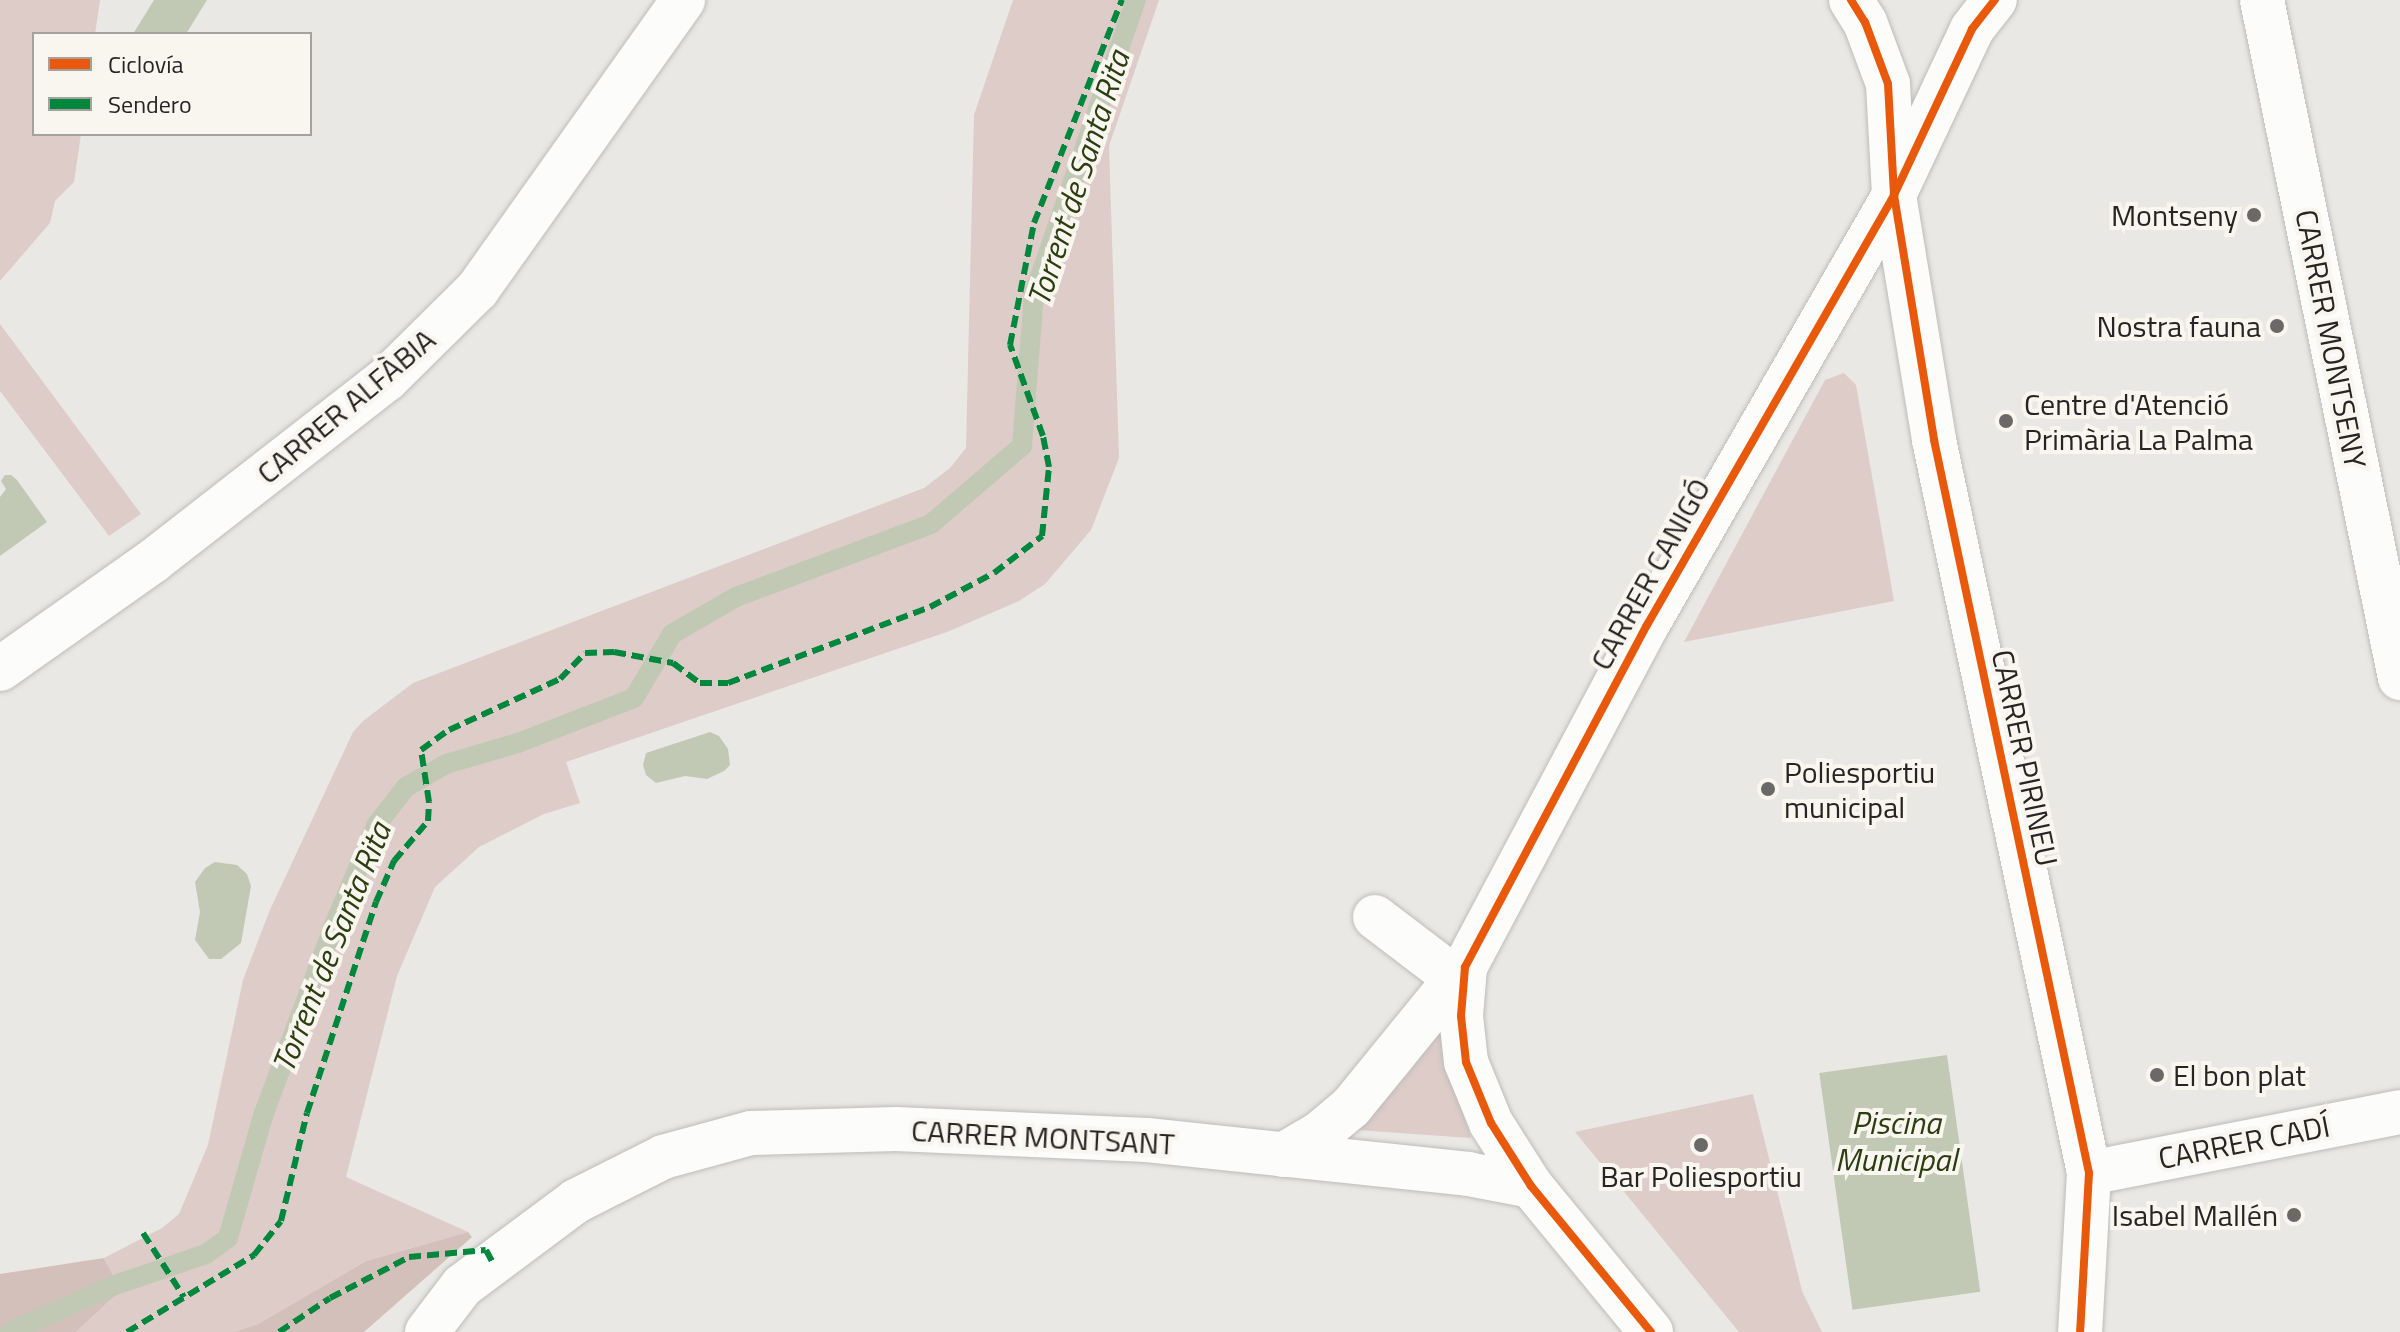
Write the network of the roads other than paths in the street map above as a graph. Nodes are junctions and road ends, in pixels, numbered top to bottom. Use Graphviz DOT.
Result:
graph roads {
  1 [pos="683,0"];
  2 [pos="1851,0"];
  3 [pos="1995,0"];
  4 [pos="2262,0"];
  5 [pos="1894,195"];
  6 [pos="0,669"];
  7 [pos="2400,678"];
  8 [pos="1375,917"];
  9 [pos="1460,973"];
  10 [pos="2400,1112"];
  11 [pos="1283,1155"];
  12 [pos="2089,1173"];
  13 [pos="1531,1186"];
  14 [pos="427,1332"];
  15 [pos="1651,1332"];
  16 [pos="2080,1332"];
  1 -- 6 [label="street, CARRER ALFÀBIA"];
  2 -- 5 [label="street"];
  3 -- 5 [label="street, CARRER CANIGÓ"];
  4 -- 7 [label="street, CARRER MONTSENY"];
  5 -- 9 [label="street, CARRER CANIGÓ"];
  5 -- 12 [label="street, CARRER PIRINEU"];
  8 -- 9 [label="street"];
  9 -- 11 [label="street, CARRER CANIGÓ"];
  9 -- 13 [label="street, CARRER CANIGÓ"];
  10 -- 12 [label="street, CARRER CADÍ"];
  11 -- 13 [label="street, CARRER MONTSANT"];
  11 -- 14 [label="street, CARRER MONTSANT"];
  12 -- 16 [label="street, CARRER PIRINEU"];
  13 -- 15 [label="street"];
}
